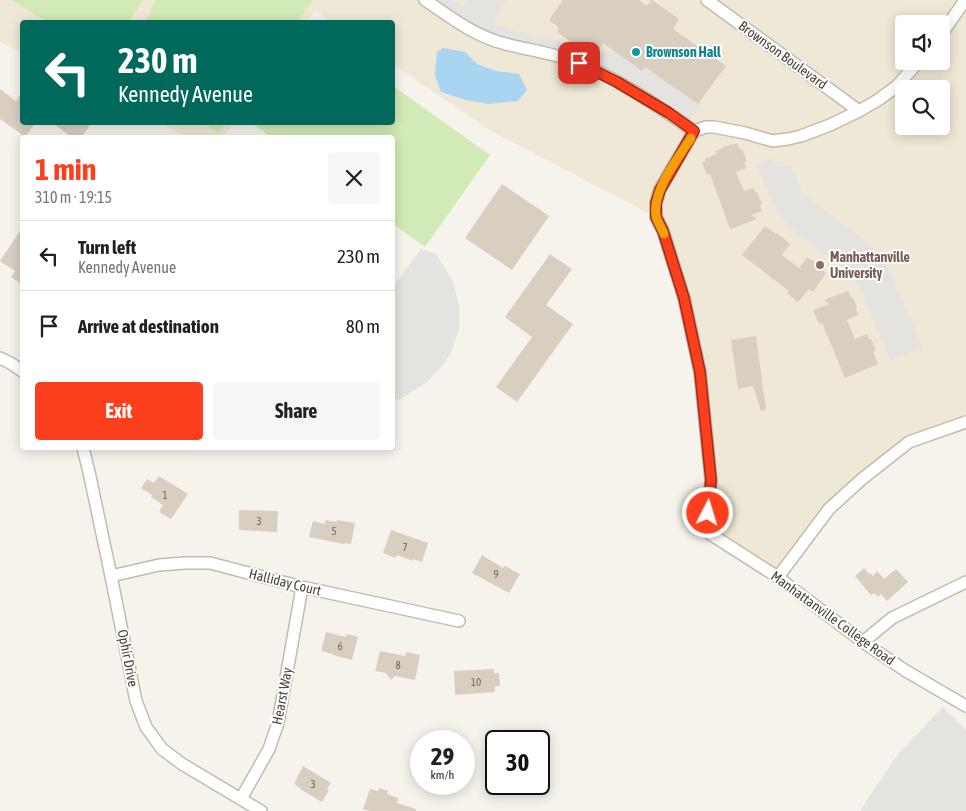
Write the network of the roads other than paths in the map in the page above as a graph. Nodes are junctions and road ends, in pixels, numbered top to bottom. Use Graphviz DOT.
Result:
graph roads {
  1 [pos="425,0"];
  2 [pos="707,0"];
  3 [pos="965,0"];
  4 [pos="950,22"];
  5 [pos="911,70"];
  6 [pos="859,111"];
  7 [pos="694,131"];
  8 [pos="0,358"];
  9 [pos="20,370"];
  10 [pos="966,422"];
  11 [pos="84,450"];
  12 [pos="111,576"];
  13 [pos="778,577"];
  14 [pos="966,582"];
  15 [pos="302,587"];
  16 [pos="458,622"];
  17 [pos="863,642"];
  18 [pos="966,706"];
  19 [pos="241,799"];
  20 [pos="261,811"];
  1 -- 7 [label="street"];
  2 -- 6 [label="street, Brownson Boulevard"];
  3 -- 4 [label="street"];
  5 -- 6 [label="street"];
  6 -- 7 [label="street"];
  7 -- 13 [label="street, Manhattanville College Road"];
  8 -- 9 [label="street"];
  10 -- 13 [label="street"];
  11 -- 12 [label="street, Ophir Drive"];
  12 -- 15 [label="street, Halliday Court"];
  12 -- 19 [label="street, Ophir Drive"];
  13 -- 17 [label="street, Manhattanville College Road"];
  14 -- 17 [label="street"];
  15 -- 16 [label="street, Halliday Court"];
  15 -- 19 [label="street, Hearst Way"];
  17 -- 18 [label="street, Manhattanville College Road"];
  19 -- 20 [label="street, Ophir Drive"];
}
